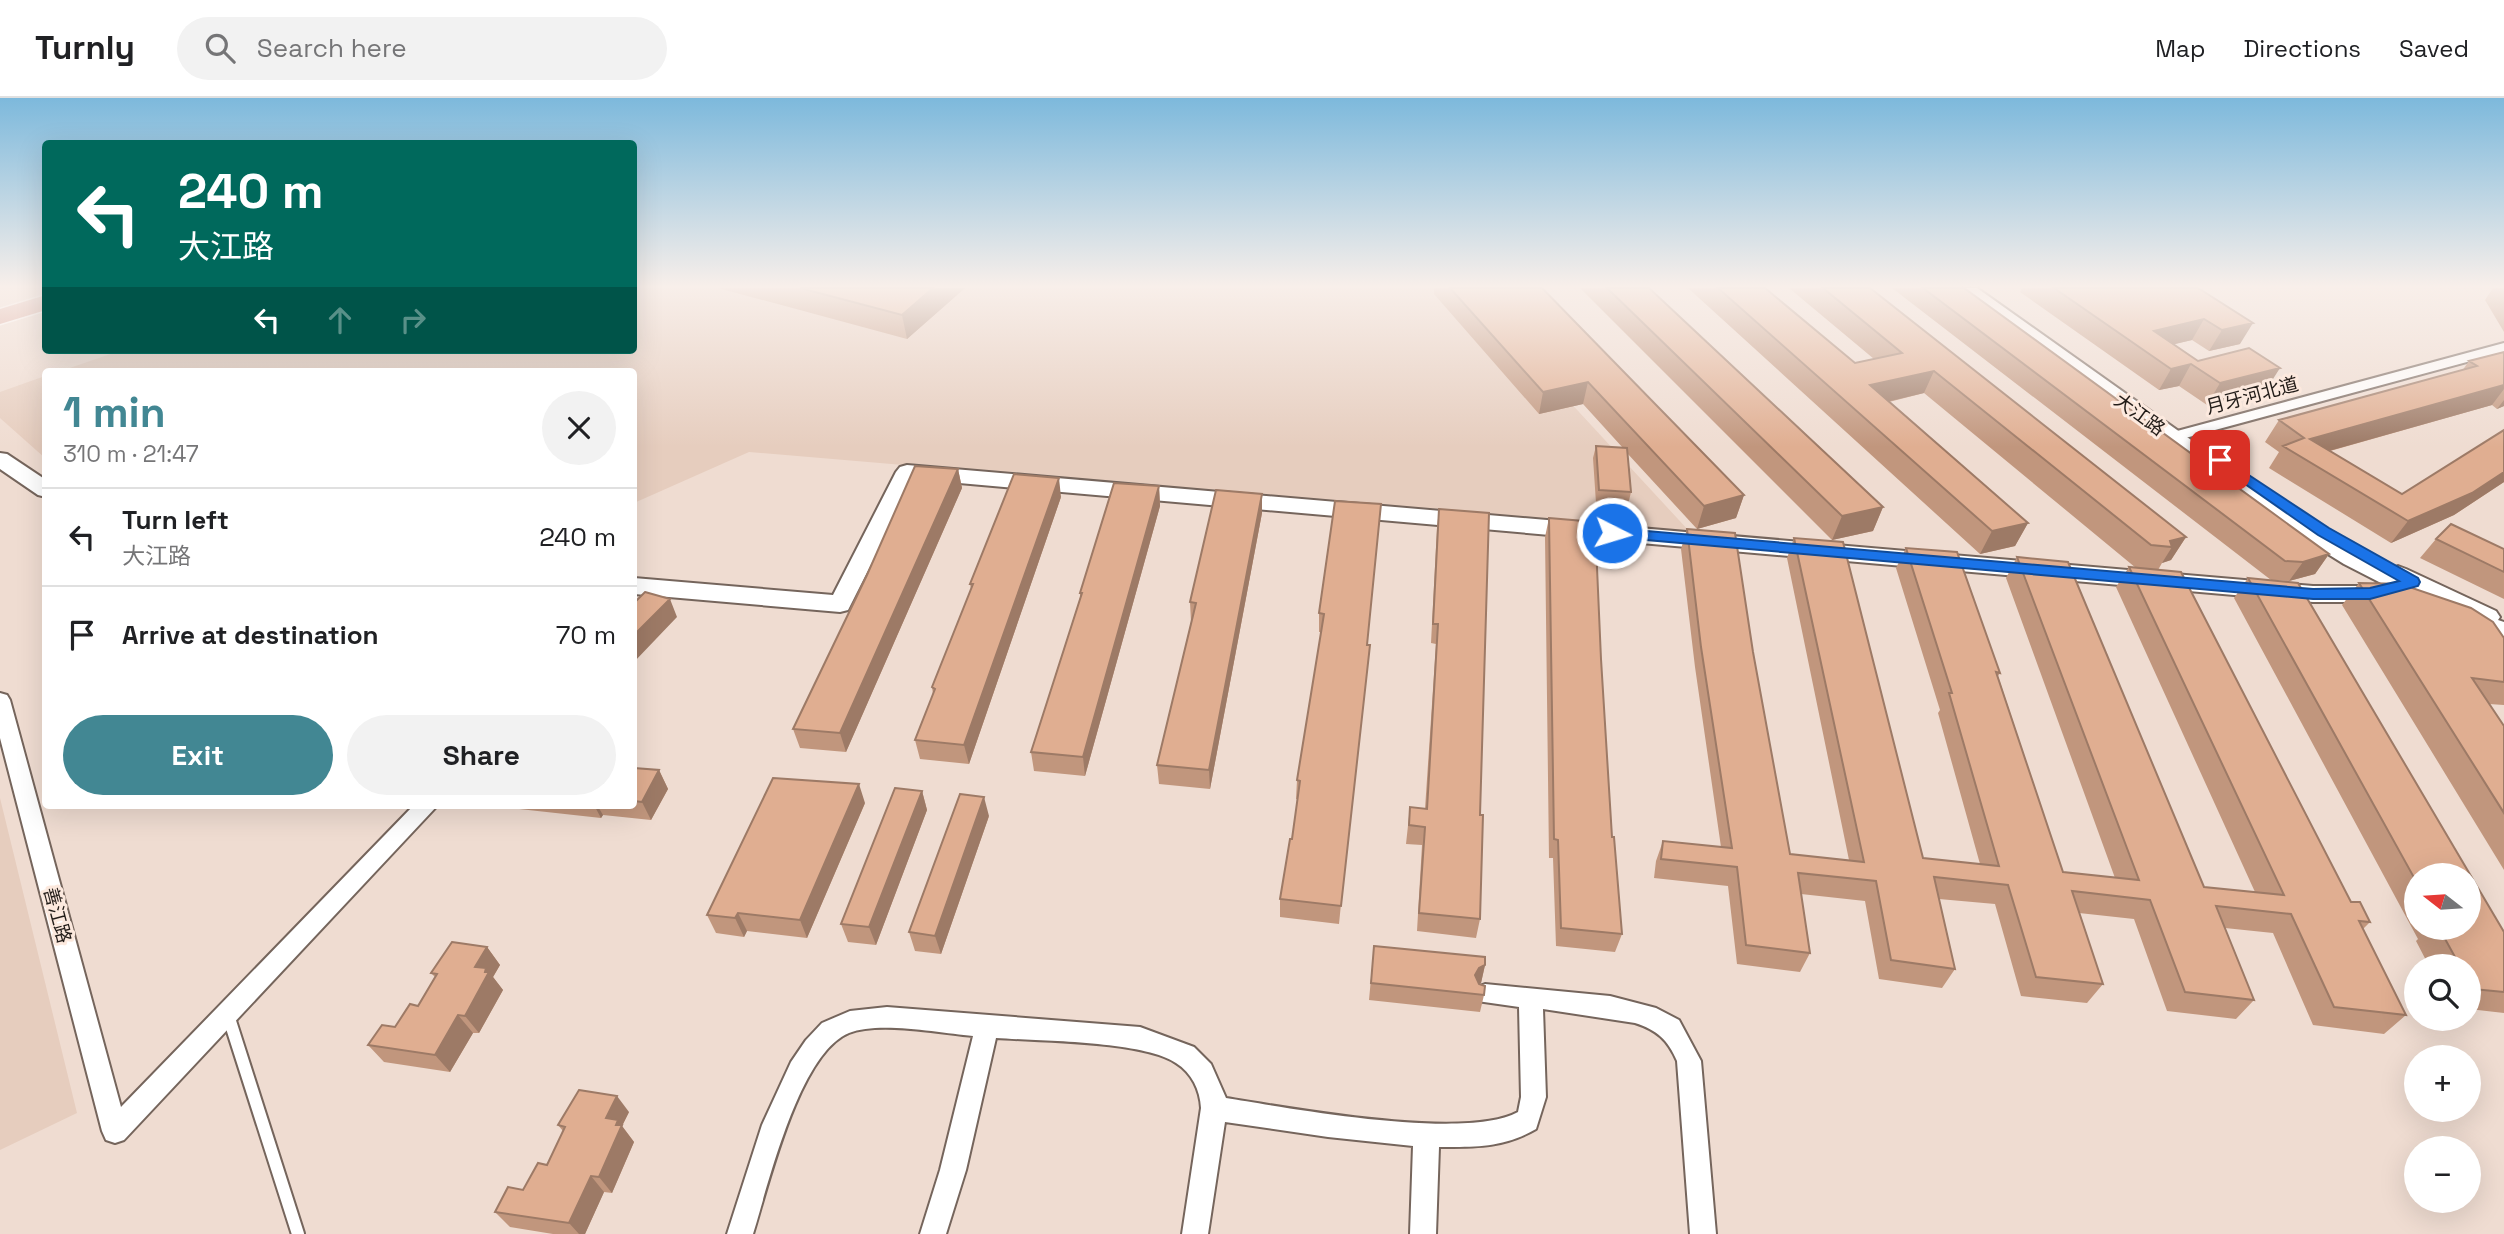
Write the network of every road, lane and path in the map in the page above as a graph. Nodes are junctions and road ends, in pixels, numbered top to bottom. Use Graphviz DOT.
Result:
graph roads {
  1 [pos="2042,341"];
  2 [pos="2050,341"];
  3 [pos="2504,347"];
  4 [pos="2177,435"];
  5 [pos="0,460"];
  6 [pos="42,487"];
  7 [pos="2408,584"];
  8 [pos="642,586"];
  9 [pos="2472,613"];
  10 [pos="2504,628"];
  11 [pos="2504,639"];
  12 [pos="0,700"];
  13 [pos="423,809"];
  14 [pos="1485,994"];
  15 [pos="1531,999"];
  16 [pos="227,1012"];
  17 [pos="986,1026"];
  18 [pos="1214,1108"];
  19 [pos="1426,1137"];
  20 [pos="299,1234"];
  21 [pos="740,1234"];
  22 [pos="933,1234"];
  23 [pos="1195,1234"];
  24 [pos="1423,1234"];
  25 [pos="1703,1234"];
  1 -- 4 [label="street, 大江路"];
  2 -- 4 [label="street, 大江路"];
  3 -- 4 [label="street, 月牙河北道"];
  4 -- 7 [label="street, 大江路"];
  5 -- 6 [label="street"];
  7 -- 8 [label="street"];
  7 -- 9 [label="street, 大江路"];
  9 -- 10 [label="street, 大江路"];
  9 -- 11 [label="street"];
  12 -- 16 [label="street, 善江路"];
  13 -- 16 [label="street"];
  14 -- 15 [label="street"];
  15 -- 19 [label="street"];
  15 -- 25 [label="street"];
  16 -- 20 [label="lane"];
  17 -- 18 [label="street"];
  17 -- 21 [label="street"];
  17 -- 22 [label="street"];
  18 -- 19 [label="street"];
  18 -- 23 [label="street"];
  19 -- 24 [label="street"];
}
